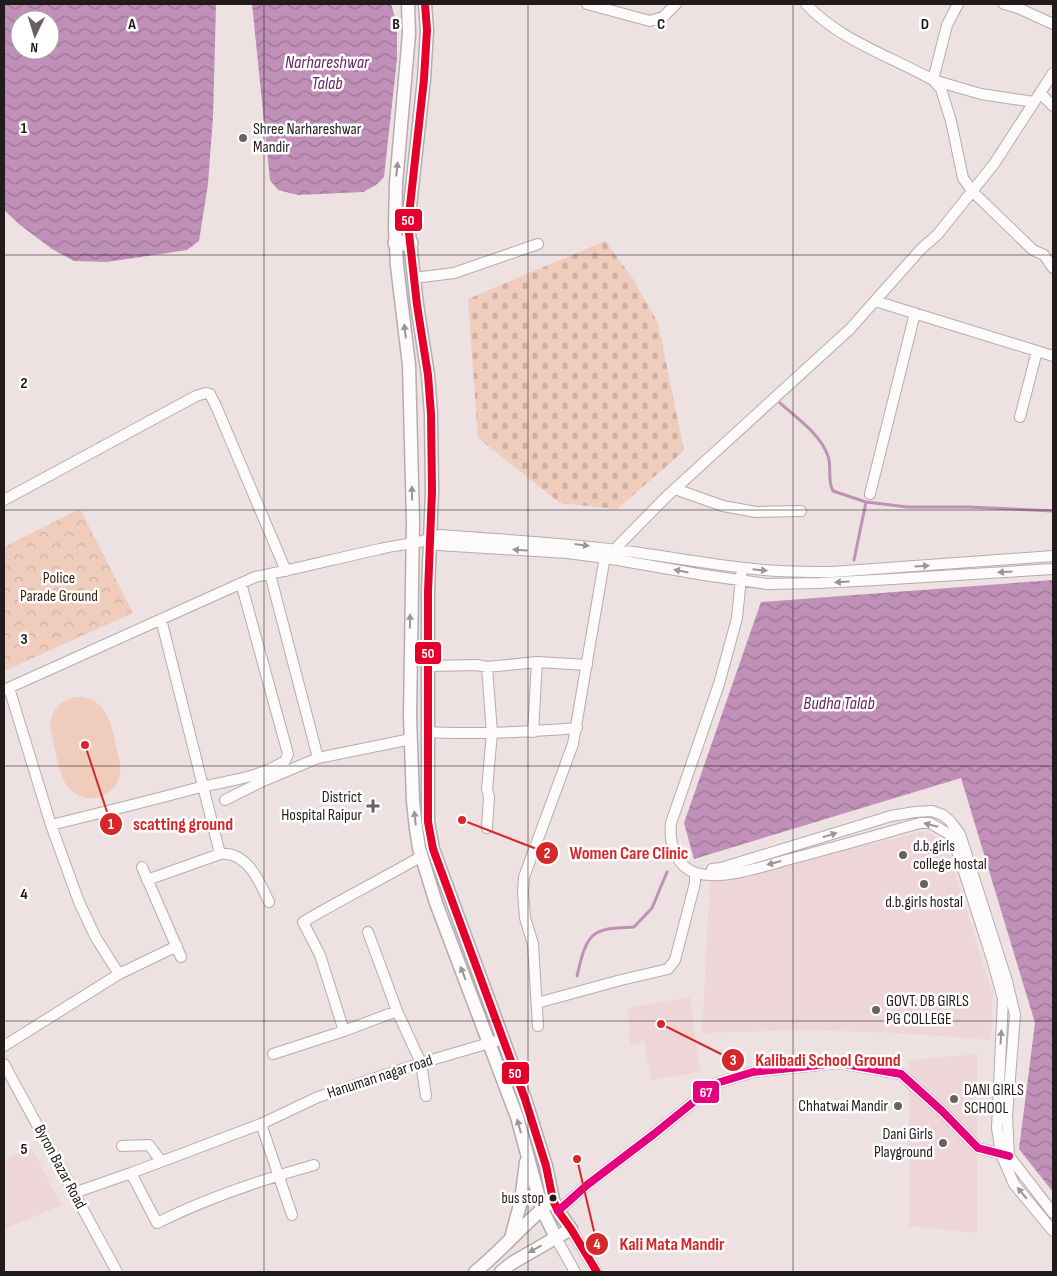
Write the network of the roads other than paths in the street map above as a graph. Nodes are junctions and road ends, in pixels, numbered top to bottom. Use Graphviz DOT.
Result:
graph roads {
  1 [pos="408,4"];
  2 [pos="426,4"];
  3 [pos="587,4"];
  4 [pos="676,4"];
  5 [pos="806,4"];
  6 [pos="958,4"];
  7 [pos="1004,4"];
  8 [pos="1053,24"];
  9 [pos="1053,73"];
  10 [pos="933,80"];
  11 [pos="1050,83"];
  12 [pos="1037,98"];
  13 [pos="1053,106"];
  14 [pos="972,191"];
  15 [pos="403,243"];
  16 [pos="538,244"];
  17 [pos="1053,268"];
  18 [pos="414,278"];
  19 [pos="875,301"];
  20 [pos="915,313"];
  21 [pos="1037,351"];
  22 [pos="1053,356"];
  23 [pos="1020,417"];
  24 [pos="675,489"];
  25 [pos="870,494"];
  26 [pos="5,497"];
  27 [pos="801,511"];
  28 [pos="430,540"];
  29 [pos="412,542"];
  30 [pos="614,549"];
  31 [pos="1053,556"];
  32 [pos="606,558"];
  33 [pos="742,568"];
  34 [pos="1053,568"];
  35 [pos="286,571"];
  36 [pos="270,574"];
  37 [pos="741,579"];
  38 [pos="241,583"];
  39 [pos="161,619"];
  40 [pos="537,662"];
  41 [pos="587,665"];
  42 [pos="428,666"];
  43 [pos="487,667"];
  44 [pos="6,689"];
  45 [pos="576,728"];
  46 [pos="427,732"];
  47 [pos="533,732"];
  48 [pos="492,733"];
  49 [pos="411,739"];
  50 [pos="318,758"];
  51 [pos="203,787"];
  52 [pos="225,800"];
  53 [pos="51,825"];
  54 [pos="487,828"];
  55 [pos="220,854"];
  56 [pos="422,856"];
  57 [pos="682,864"];
  58 [pos="142,867"];
  59 [pos="695,873"];
  60 [pos="147,880"];
  61 [pos="269,902"];
  62 [pos="368,932"];
  63 [pos="177,946"];
  64 [pos="182,957"];
  65 [pos="119,974"];
  66 [pos="537,1003"];
  67 [pos="397,1011"];
  68 [pos="538,1026"];
  69 [pos="344,1030"];
  70 [pos="503,1039"];
  71 [pos="490,1043"];
  72 [pos="4,1046"];
  73 [pos="273,1054"];
  74 [pos="421,1063"];
  75 [pos="4,1064"];
  76 [pos="8,1083"];
  77 [pos="426,1096"];
  78 [pos="261,1124"];
  79 [pos="122,1146"];
  80 [pos="526,1153"];
  81 [pos="1005,1155"];
  82 [pos="161,1161"];
  83 [pos="314,1165"];
  84 [pos="131,1173"];
  85 [pos="278,1175"];
  86 [pos="74,1192"];
  87 [pos="555,1205"];
  88 [pos="542,1210"];
  89 [pos="1053,1214"];
  90 [pos="292,1215"];
  91 [pos="571,1229"];
  92 [pos="1053,1231"];
  93 [pos="556,1238"];
  94 [pos="510,1240"];
  95 [pos="117,1272"];
  96 [pos="475,1272"];
  97 [pos="501,1272"];
  98 [pos="575,1272"];
  99 [pos="597,1272"];
  15 -- 1 [label="main road, one-way"];
  2 -- 15 [label="main road"];
  3 -- 4 [label="street"];
  5 -- 10 [label="street"];
  6 -- 10 [label="street"];
  7 -- 8 [label="street"];
  9 -- 11 [label="street"];
  10 -- 12 [label="street"];
  10 -- 14 [label="street"];
  11 -- 12 [label="street"];
  12 -- 13 [label="street"];
  12 -- 14 [label="street"];
  14 -- 17 [label="street"];
  14 -- 19 [label="street"];
  15 -- 18 [label="main road"];
  29 -- 15 [label="main road, one-way"];
  16 -- 18 [label="street"];
  18 -- 28 [label="main road"];
  19 -- 20 [label="street"];
  19 -- 24 [label="street"];
  20 -- 21 [label="street"];
  20 -- 25 [label="street"];
  21 -- 22 [label="street"];
  21 -- 23 [label="street"];
  24 -- 27 [label="street"];
  24 -- 30 [label="street"];
  26 -- 35 [label="street"];
  28 -- 29 [label="street"];
  28 -- 30 [label="street, one-way"];
  32 -- 28 [label="street, one-way"];
  28 -- 42 [label="main road"];
  29 -- 35 [label="street"];
  49 -- 29 [label="main road, one-way"];
  30 -- 32 [label="street"];
  30 -- 33 [label="street"];
  33 -- 31 [label="street, one-way"];
  37 -- 32 [label="street, one-way"];
  32 -- 41 [label="street"];
  33 -- 37 [label="street"];
  34 -- 37 [label="street, one-way"];
  35 -- 36 [label="street"];
  36 -- 38 [label="street"];
  36 -- 50 [label="street"];
  37 -- 57 [label="street"];
  38 -- 39 [label="street"];
  38 -- 51 [label="street"];
  39 -- 44 [label="street"];
  39 -- 51 [label="street"];
  40 -- 41 [label="street"];
  40 -- 43 [label="street"];
  40 -- 47 [label="street"];
  41 -- 45 [label="street"];
  42 -- 43 [label="street"];
  42 -- 46 [label="main road"];
  43 -- 48 [label="street"];
  44 -- 53 [label="street"];
  45 -- 47 [label="street"];
  45 -- 66 [label="street"];
  46 -- 48 [label="street"];
  46 -- 70 [label="main road"];
  47 -- 48 [label="street"];
  48 -- 54 [label="street"];
  49 -- 50 [label="street"];
  56 -- 49 [label="main road, one-way"];
  50 -- 52 [label="street"];
  51 -- 53 [label="street"];
  51 -- 55 [label="street"];
  53 -- 65 [label="street"];
  55 -- 60 [label="street"];
  55 -- 61 [label="street"];
  56 -- 69 [label="street"];
  71 -- 56 [label="main road, one-way"];
  57 -- 59 [label="street"];
  57 -- 81 [label="street, one-way"];
  58 -- 60 [label="street"];
  59 -- 66 [label="street"];
  81 -- 59 [label="street, one-way"];
  60 -- 63 [label="street"];
  62 -- 67 [label="street"];
  63 -- 64 [label="street"];
  63 -- 65 [label="street"];
  65 -- 72 [label="street"];
  66 -- 68 [label="street"];
  67 -- 69 [label="street"];
  67 -- 74 [label="street"];
  69 -- 73 [label="street"];
  70 -- 71 [label="street, Hanuman nagar road"];
  70 -- 87 [label="main road"];
  71 -- 74 [label="street, Hanuman nagar road"];
  80 -- 71 [label="main road, one-way"];
  74 -- 77 [label="street"];
  74 -- 78 [label="street, Hanuman nagar road"];
  75 -- 76 [label="street, Byron Bazar Road"];
  76 -- 86 [label="street, Byron Bazar Road"];
  78 -- 82 [label="street, Hanuman nagar road"];
  78 -- 85 [label="street"];
  79 -- 82 [label="street"];
  80 -- 88 [label="main road"];
  80 -- 94 [label="main road"];
  81 -- 87 [label="street"];
  81 -- 89 [label="street"];
  92 -- 81 [label="street, one-way"];
  82 -- 84 [label="street, Hanuman nagar road"];
  83 -- 85 [label="street"];
  84 -- 85 [label="street"];
  84 -- 86 [label="street, Hanuman nagar road"];
  85 -- 90 [label="street"];
  86 -- 95 [label="street, Byron Bazar Road"];
  87 -- 88 [label="main road"];
  87 -- 91 [label="main road"];
  88 -- 93 [label="main road"];
  88 -- 94 [label="main road"];
  91 -- 93 [label="main road"];
  91 -- 99 [label="street"];
  93 -- 97 [label="main road, one-way"];
  93 -- 98 [label="street"];
  94 -- 96 [label="main road"];
}
